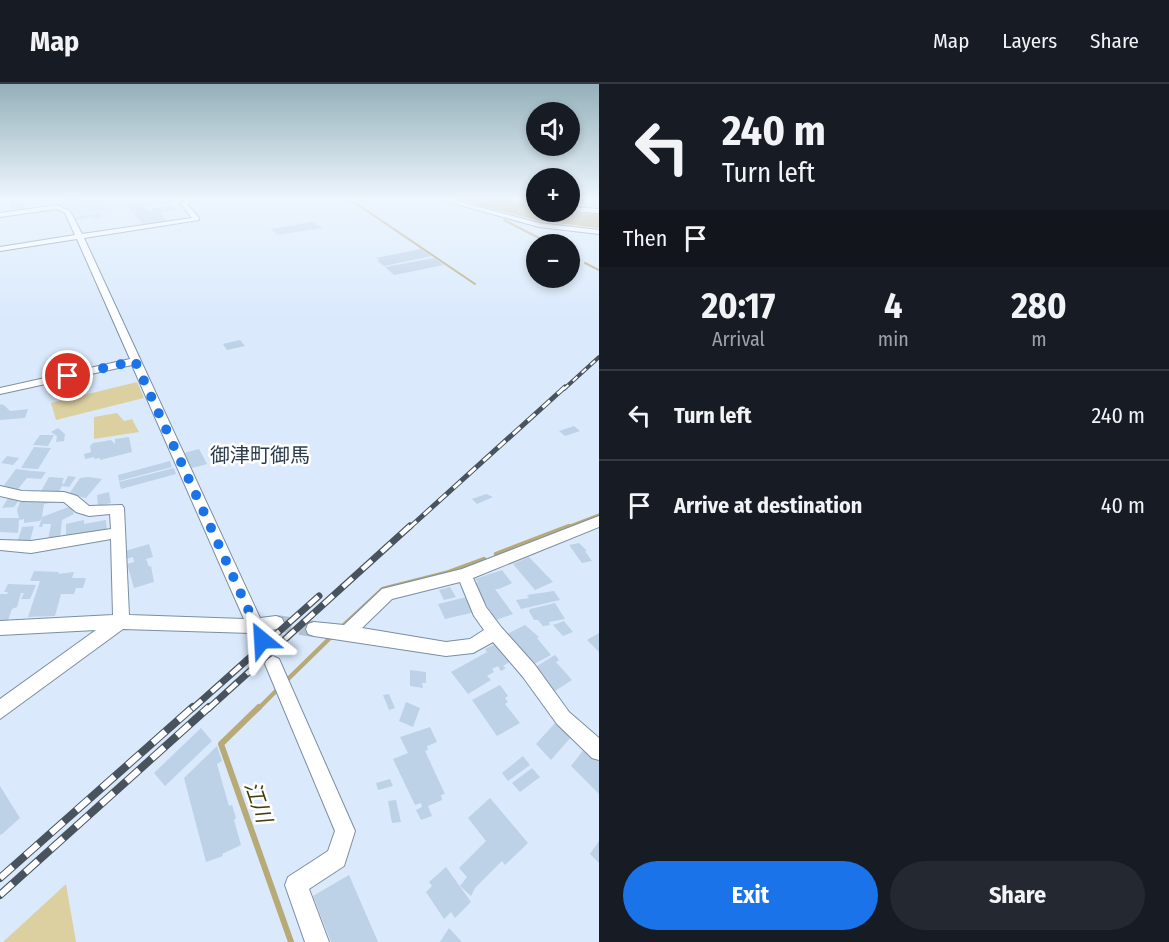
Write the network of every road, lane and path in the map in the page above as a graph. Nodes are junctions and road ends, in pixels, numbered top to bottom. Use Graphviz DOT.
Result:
graph roads {
  1 [pos="73,238"];
  2 [pos="80,238"];
  3 [pos="0,249"];
  4 [pos="135,361"];
  5 [pos="0,391"];
  6 [pos="0,491"];
  7 [pos="599,521"];
  8 [pos="118,533"];
  9 [pos="0,545"];
  10 [pos="464,575"];
  11 [pos="121,621"];
  12 [pos="276,623"];
  13 [pos="0,628"];
  14 [pos="314,629"];
  15 [pos="495,632"];
  16 [pos="258,633"];
  17 [pos="348,633"];
  18 [pos="273,664"];
  19 [pos="0,710"];
  20 [pos="599,751"];
  21 [pos="317,942"];
  1 -- 3 [label="street"];
  2 -- 4 [label="street"];
  4 -- 5 [label="street"];
  4 -- 16 [label="street"];
  6 -- 8 [label="street"];
  7 -- 10 [label="street"];
  8 -- 9 [label="street"];
  8 -- 11 [label="street"];
  10 -- 15 [label="street"];
  10 -- 17 [label="street"];
  11 -- 13 [label="street"];
  11 -- 16 [label="street"];
  11 -- 19 [label="street"];
  12 -- 16 [label="street"];
  14 -- 17 [label="street"];
  15 -- 17 [label="street"];
  15 -- 20 [label="street"];
  18 -- 21 [label="street"];
}
